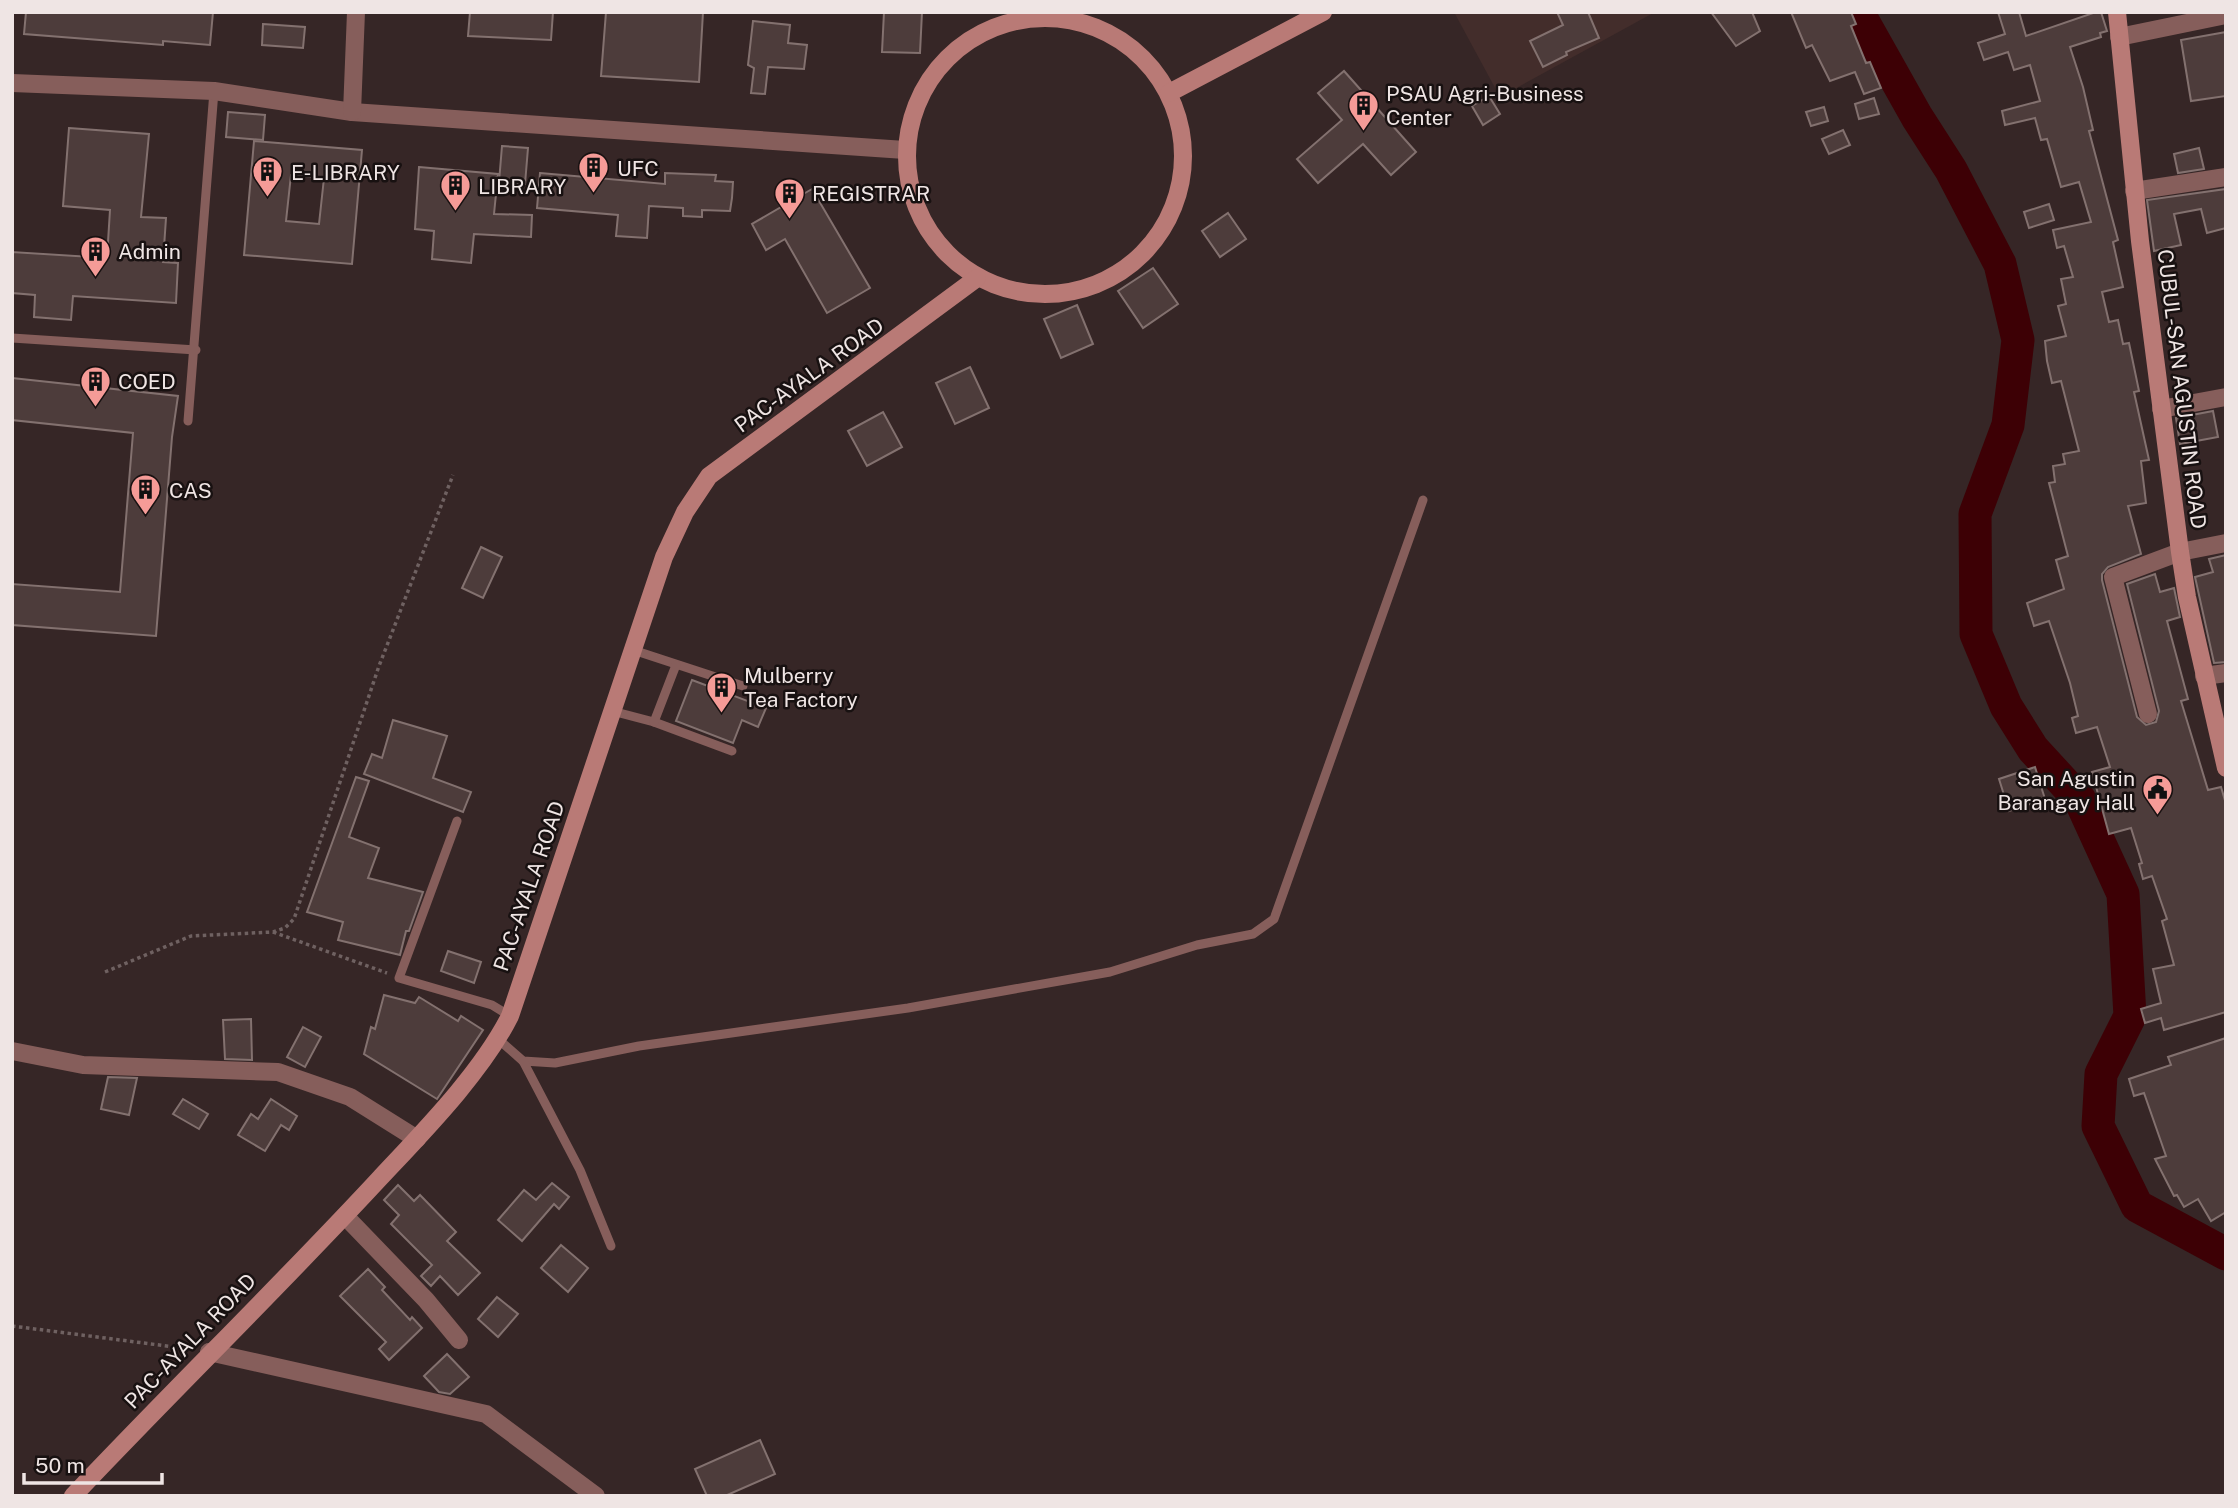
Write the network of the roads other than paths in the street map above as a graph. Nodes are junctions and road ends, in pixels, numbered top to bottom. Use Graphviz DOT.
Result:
graph roads {
  1 [pos="356,12"];
  2 [pos="1322,12"];
  3 [pos="2117,12"];
  4 [pos="2226,15"];
  5 [pos="2119,37"];
  6 [pos="12,83"];
  7 [pos="214,91"];
  8 [pos="1169,93"];
  9 [pos="352,112"];
  10 [pos="905,150"];
  11 [pos="2226,177"];
  12 [pos="2134,191"];
  13 [pos="976,278"];
  14 [pos="12,338"];
  15 [pos="196,350"];
  16 [pos="2226,397"];
  17 [pos="2161,409"];
  18 [pos="188,421"];
  19 [pos="1423,500"];
  20 [pos="2226,543"];
  21 [pos="2180,552"];
  22 [pos="633,650"];
  23 [pos="676,665"];
  24 [pos="2226,673"];
  25 [pos="2204,676"];
  26 [pos="743,686"];
  27 [pos="612,711"];
  28 [pos="2148,714"];
  29 [pos="654,722"];
  30 [pos="732,751"];
  31 [pos="2226,768"];
  32 [pos="457,821"];
  33 [pos="510,1016"];
  34 [pos="498,1039"];
  35 [pos="12,1051"];
  36 [pos="523,1061"];
  37 [pos="417,1139"];
  38 [pos="345,1216"];
  39 [pos="611,1246"];
  40 [pos="459,1340"];
  41 [pos="209,1352"];
  42 [pos="73,1496"];
  43 [pos="596,1496"];
  1 -- 9 [label="street"];
  2 -- 8 [label="street"];
  3 -- 5 [label="street, CUBUL-SAN AGUSTIN ROAD"];
  4 -- 5 [label="street"];
  5 -- 12 [label="street, CUBUL-SAN AGUSTIN ROAD"];
  6 -- 7 [label="street"];
  7 -- 9 [label="street"];
  7 -- 15 [label="lane"];
  8 -- 10 [label="street"];
  8 -- 13 [label="street"];
  9 -- 10 [label="street"];
  10 -- 13 [label="street"];
  11 -- 12 [label="street"];
  12 -- 17 [label="street, CUBUL-SAN AGUSTIN ROAD"];
  13 -- 22 [label="street, PAC-AYALA ROAD"];
  14 -- 15 [label="lane"];
  15 -- 18 [label="lane"];
  16 -- 17 [label="street"];
  17 -- 21 [label="street, CUBUL-SAN AGUSTIN ROAD"];
  19 -- 36 [label="lane"];
  20 -- 21 [label="street"];
  21 -- 25 [label="street, CUBUL-SAN AGUSTIN ROAD"];
  21 -- 28 [label="street"];
  22 -- 23 [label="lane"];
  22 -- 27 [label="street, PAC-AYALA ROAD"];
  23 -- 26 [label="lane"];
  23 -- 29 [label="lane"];
  24 -- 25 [label="street"];
  25 -- 31 [label="street, CUBUL-SAN AGUSTIN ROAD"];
  27 -- 29 [label="lane"];
  27 -- 33 [label="street, PAC-AYALA ROAD"];
  29 -- 30 [label="lane"];
  32 -- 33 [label="lane"];
  33 -- 34 [label="street, PAC-AYALA ROAD"];
  34 -- 36 [label="lane"];
  34 -- 37 [label="street, PAC-AYALA ROAD"];
  35 -- 37 [label="street"];
  36 -- 39 [label="lane"];
  37 -- 38 [label="street, PAC-AYALA ROAD"];
  38 -- 40 [label="street"];
  38 -- 41 [label="street, PAC-AYALA ROAD"];
  41 -- 42 [label="street, PAC-AYALA ROAD"];
  41 -- 43 [label="street"];
}
